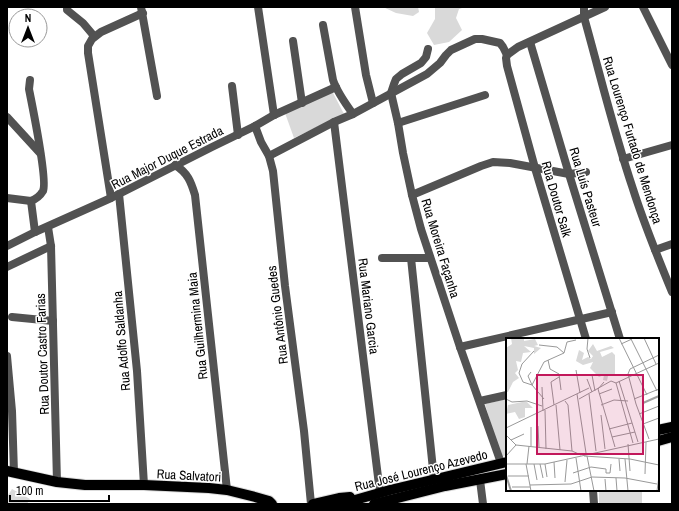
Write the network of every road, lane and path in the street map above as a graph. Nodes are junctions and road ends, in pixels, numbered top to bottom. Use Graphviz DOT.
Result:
graph roads {
  1 [pos="67,7"];
  2 [pos="258,7"];
  3 [pos="355,7"];
  4 [pos="584,7"];
  5 [pos="605,7"];
  6 [pos="643,7"];
  7 [pos="142,10"];
  8 [pos="584,17"];
  9 [pos="323,25"];
  10 [pos="94,36"];
  11 [pos="293,41"];
  12 [pos="530,42"];
  13 [pos="428,49"];
  14 [pos="507,54"];
  15 [pos="672,65"];
  16 [pos="30,80"];
  17 [pos="232,86"];
  18 [pos="336,87"];
  19 [pos="391,93"];
  20 [pos="485,95"];
  21 [pos="157,96"];
  22 [pos="302,103"];
  23 [pos="373,103"];
  24 [pos="353,114"];
  25 [pos="274,115"];
  26 [pos="7,116"];
  27 [pos="334,122"];
  28 [pos="398,123"];
  29 [pos="255,126"];
  30 [pos="238,135"];
  31 [pos="672,145"];
  32 [pos="41,154"];
  33 [pos="269,156"];
  34 [pos="623,159"];
  35 [pos="176,165"];
  36 [pos="535,168"];
  37 [pos="586,172"];
  38 [pos="569,174"];
  39 [pos="119,194"];
  40 [pos="412,195"];
  41 [pos="7,198"];
  42 [pos="111,198"];
  43 [pos="31,201"];
  44 [pos="48,227"];
  45 [pos="35,232"];
  46 [pos="672,244"];
  47 [pos="7,246"];
  48 [pos="51,246"];
  49 [pos="655,250"];
  50 [pos="382,258"];
  51 [pos="411,258"];
  52 [pos="430,258"];
  53 [pos="7,267"];
  54 [pos="672,292"];
  55 [pos="612,312"];
  56 [pos="12,317"];
  57 [pos="580,319"];
  58 [pos="53,321"];
  59 [pos="586,338"];
  60 [pos="620,338"];
  61 [pos="460,347"];
  62 [pos="7,356"];
  63 [pos="506,395"];
  64 [pos="480,401"];
  65 [pos="672,427"];
  66 [pos="659,430"];
  67 [pos="672,437"];
  68 [pos="659,441"];
  69 [pos="504,462"];
  70 [pos="10,472"];
  71 [pos="506,474"];
  72 [pos="434,479"];
  73 [pos="480,480"];
  74 [pos="57,482"];
  75 [pos="144,485"];
  76 [pos="227,490"];
  77 [pos="593,491"];
  78 [pos="376,497"];
  79 [pos="273,503"];
  80 [pos="312,504"];
  81 [pos="341,504"];
  82 [pos="483,504"];
  83 [pos="594,504"];
  1 -- 10 [label="street"];
  2 -- 25 [label="street"];
  3 -- 23 [label="street"];
  4 -- 8 [label="street"];
  5 -- 8 [label="street"];
  6 -- 15 [label="street"];
  7 -- 10 [label="street"];
  7 -- 21 [label="street"];
  8 -- 12 [label="street"];
  8 -- 34 [label="street, Rua Lourenço Furtado de Mendonça"];
  9 -- 18 [label="street"];
  10 -- 42 [label="street"];
  11 -- 22 [label="street"];
  12 -- 14 [label="street"];
  12 -- 38 [label="street, Rua Luís Pasteur"];
  13 -- 19 [label="street"];
  14 -- 19 [label="street"];
  14 -- 36 [label="street, Rua Doutor Salk"];
  16 -- 32 [label="street"];
  17 -- 30 [label="street"];
  18 -- 22 [label="street, Rua Major Duque Estrada"];
  18 -- 24 [label="street"];
  19 -- 23 [label="street"];
  19 -- 28 [label="street, Rua Moreira Façanha"];
  20 -- 28 [label="street"];
  22 -- 25 [label="street, Rua Major Duque Estrada"];
  23 -- 24 [label="street"];
  24 -- 27 [label="street"];
  25 -- 29 [label="street, Rua Major Duque Estrada"];
  26 -- 32 [label="street"];
  27 -- 33 [label="street"];
  27 -- 78 [label="street, Rua Mariano Garcia"];
  28 -- 40 [label="street, Rua Moreira Façanha"];
  29 -- 30 [label="street, Rua Major Duque Estrada"];
  29 -- 33 [label="street, Rua Antônio Guedes"];
  30 -- 35 [label="street, Rua Major Duque Estrada"];
  31 -- 34 [label="street"];
  32 -- 43 [label="street"];
  33 -- 80 [label="street, Rua Antônio Guedes"];
  34 -- 49 [label="street, Rua Lourenço Furtado de Mendonça"];
  35 -- 39 [label="street, Rua Major Duque Estrada"];
  35 -- 76 [label="street, Rua Guilhermina Maia"];
  36 -- 38 [label="street"];
  36 -- 40 [label="street"];
  36 -- 57 [label="street, Rua Doutor Salk"];
  37 -- 38 [label="street"];
  38 -- 55 [label="street, Rua Luís Pasteur"];
  39 -- 42 [label="street, Rua Major Duque Estrada"];
  39 -- 75 [label="street, Rua Adolfo Saldanha"];
  40 -- 52 [label="street, Rua Moreira Façanha"];
  41 -- 43 [label="street"];
  42 -- 44 [label="street, Rua Major Duque Estrada"];
  43 -- 45 [label="street"];
  44 -- 45 [label="street, Rua Major Duque Estrada"];
  44 -- 48 [label="street, Rua Doutor Castro Farias"];
  45 -- 47 [label="street, Rua Major Duque Estrada"];
  46 -- 49 [label="street"];
  48 -- 53 [label="street"];
  48 -- 58 [label="street, Rua Doutor Castro Farias"];
  49 -- 54 [label="street, Rua Lourenço Furtado de Mendonça"];
  50 -- 51 [label="street"];
  51 -- 52 [label="street"];
  51 -- 72 [label="street"];
  52 -- 61 [label="street, Rua Moreira Façanha"];
  55 -- 57 [label="street"];
  55 -- 60 [label="street, Rua Luís Pasteur"];
  56 -- 58 [label="street"];
  57 -- 59 [label="street, Rua Doutor Salk"];
  57 -- 61 [label="street"];
  58 -- 74 [label="street, Rua Doutor Castro Farias"];
  61 -- 64 [label="street, Rua Moreira Façanha"];
  62 -- 70 [label="street"];
  63 -- 64 [label="street"];
  64 -- 69 [label="street, Rua Moreira Façanha"];
  65 -- 66 [label="main road"];
  67 -- 68 [label="main road"];
  69 -- 72 [label="main road, Rua José Lourenço Azevedo"];
  70 -- 74 [label="main road, Rua Salvatori"];
  71 -- 73 [label="main road, Rua José Lourenço Azevedo"];
  72 -- 78 [label="main road, Rua José Lourenço Azevedo"];
  73 -- 78 [label="main road, Rua José Lourenço Azevedo"];
  73 -- 82 [label="street"];
  74 -- 75 [label="main road, Rua Salvatori"];
  75 -- 76 [label="main road, Rua Salvatori"];
  76 -- 79 [label="main road, Rua Salvatori"];
  77 -- 83 [label="street"];
  78 -- 80 [label="main road"];
  78 -- 81 [label="main road, Rua José Lourenço Azevedo"];
}
